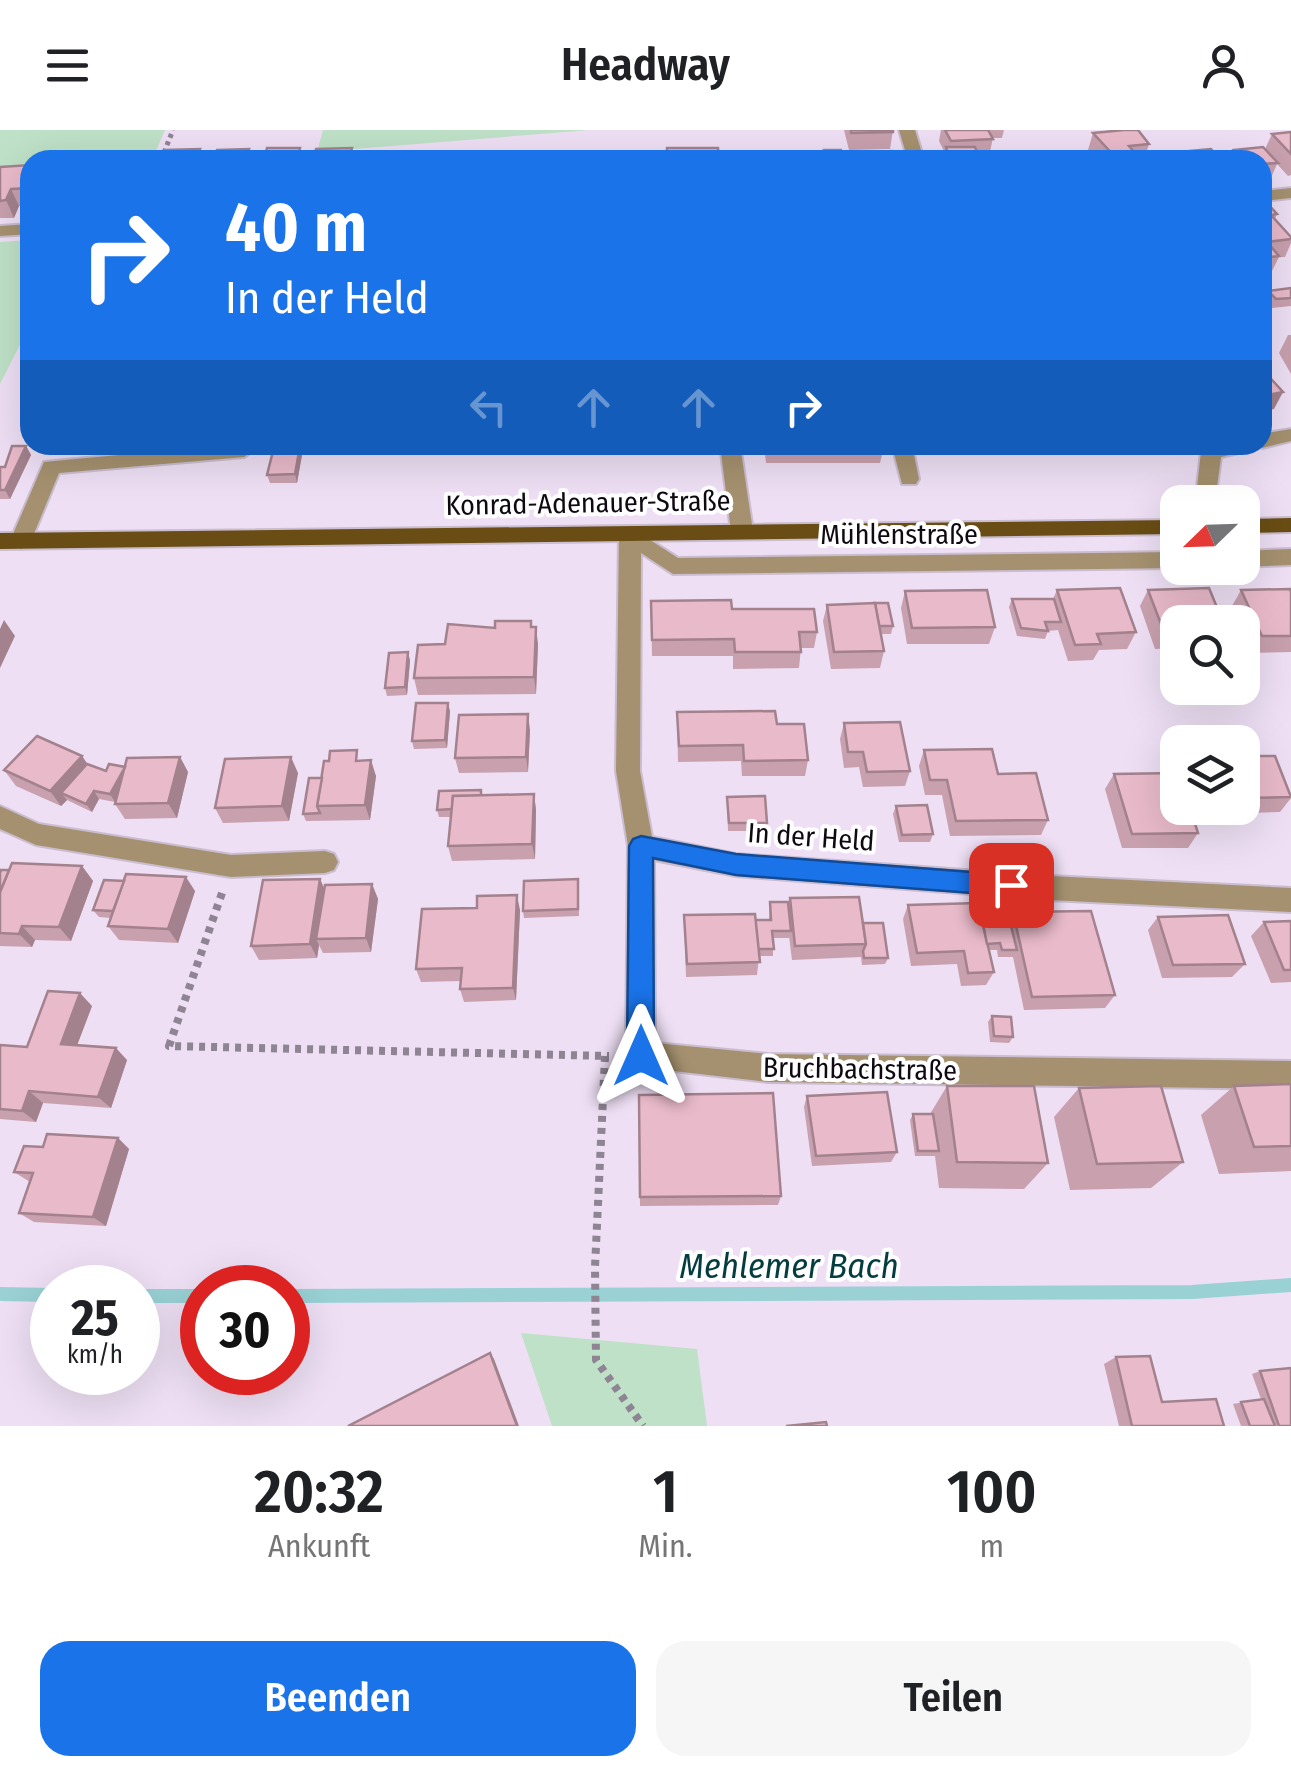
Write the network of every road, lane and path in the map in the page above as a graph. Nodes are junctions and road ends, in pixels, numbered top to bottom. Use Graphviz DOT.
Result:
graph roads {
  1 [pos="187,455"];
  2 [pos="731,455"];
  3 [pos="904,455"];
  4 [pos="1211,455"];
  5 [pos="909,479"];
  6 [pos="1208,485"];
  7 [pos="1160,526"];
  8 [pos="1260,526"];
  9 [pos="1291,526"];
  10 [pos="742,531"];
  11 [pos="630,534"];
  12 [pos="11,541"];
  13 [pos="1291,558"];
  14 [pos="1260,559"];
  15 [pos="1160,560"];
  16 [pos="0,816"];
  17 [pos="641,846"];
  18 [pos="325,862"];
  19 [pos="231,866"];
  20 [pos="1291,900"];
  21 [pos="605,1056"];
  22 [pos="641,1056"];
  23 [pos="1291,1076"];
  24 [pos="643,1426"];
  1 -- 12 [label="street"];
  2 -- 10 [label="street"];
  3 -- 5 [label="street"];
  4 -- 6 [label="street"];
  7 -- 10 [label="main road, Konrad-Adenauer-Straße"];
  8 -- 9 [label="main road"];
  10 -- 11 [label="main road, Konrad-Adenauer-Straße"];
  11 -- 12 [label="main road, Konrad-Adenauer-Straße"];
  11 -- 15 [label="street, Mühlenstraße"];
  11 -- 17 [label="street"];
  13 -- 14 [label="street"];
  16 -- 19 [label="street"];
  17 -- 20 [label="street, In der Held"];
  17 -- 22 [label="street"];
  18 -- 19 [label="street"];
  19 -- 21 [label="path"];
  21 -- 22 [label="path"];
  21 -- 24 [label="path"];
  22 -- 23 [label="street, Bruchbachstraße"];
}
